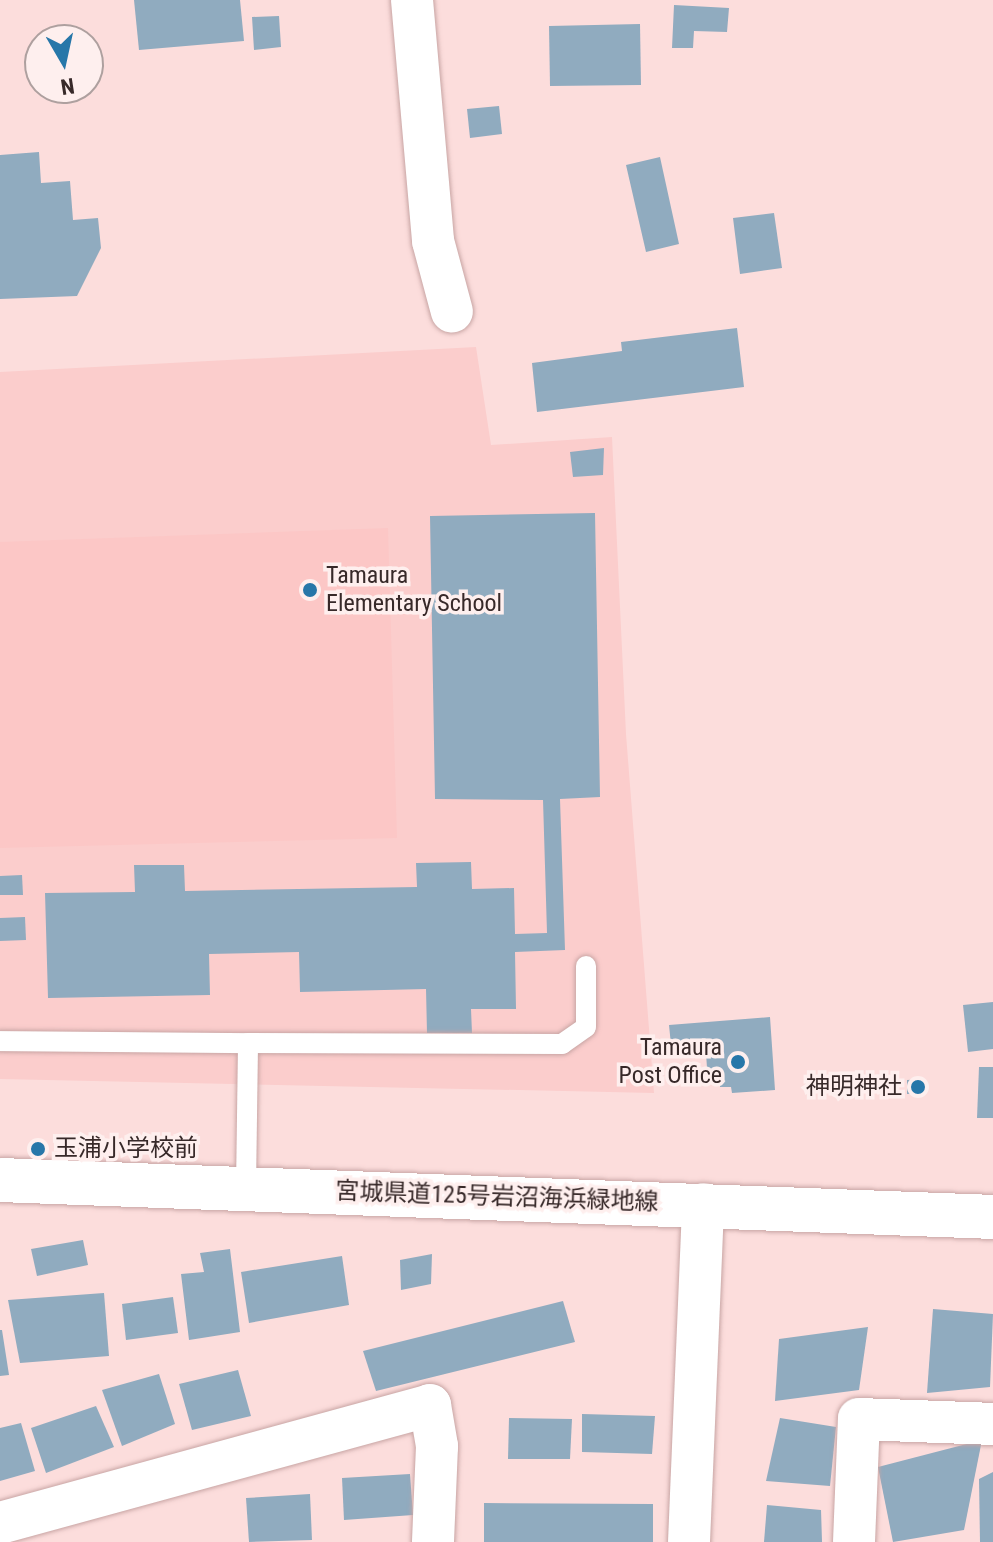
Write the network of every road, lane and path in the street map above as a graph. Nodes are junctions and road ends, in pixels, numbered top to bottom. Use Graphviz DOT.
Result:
graph roads {
  1 [pos="412,0"];
  2 [pos="452,312"];
  3 [pos="586,966"];
  4 [pos="0,1041"];
  5 [pos="248,1043"];
  6 [pos="0,1180"];
  7 [pos="246,1188"];
  8 [pos="703,1204"];
  9 [pos="993,1217"];
  10 [pos="993,1424"];
  11 [pos="0,1523"];
  12 [pos="433,1542"];
  13 [pos="689,1542"];
  14 [pos="854,1542"];
  1 -- 2 [label="street"];
  3 -- 5 [label="lane"];
  4 -- 5 [label="lane"];
  5 -- 7 [label="lane"];
  6 -- 7 [label="main road, 宮城県道125号岩沼海浜緑地線"];
  7 -- 8 [label="main road, 宮城県道125号岩沼海浜緑地線"];
  8 -- 9 [label="main road, 宮城県道125号岩沼海浜緑地線"];
  8 -- 13 [label="street"];
  10 -- 14 [label="street"];
  11 -- 12 [label="street"];
}
